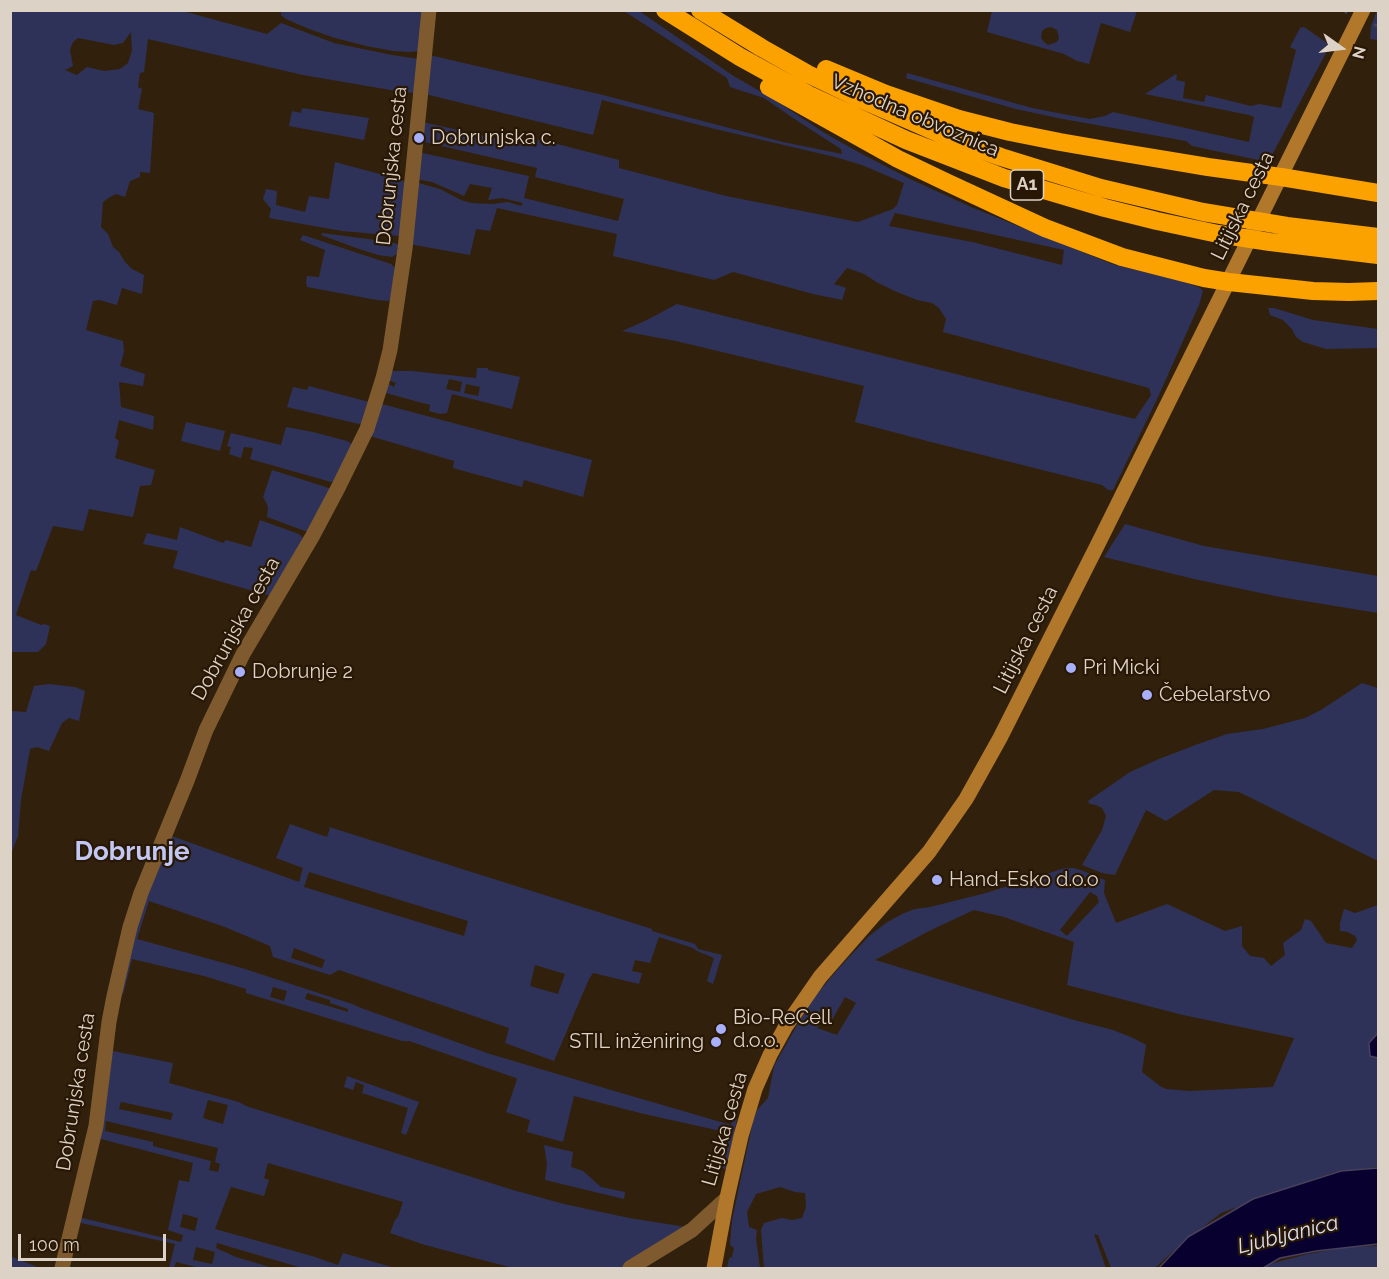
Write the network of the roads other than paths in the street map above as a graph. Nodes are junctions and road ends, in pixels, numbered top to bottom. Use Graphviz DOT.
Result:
graph roads {
  1 [pos="429,10"];
  2 [pos="665,10"];
  3 [pos="1363,10"];
  4 [pos="705,14"];
  5 [pos="703,34"];
  6 [pos="1281,177"];
  7 [pos="1378,194"];
  8 [pos="1378,237"];
  9 [pos="1378,255"];
  10 [pos="1229,282"];
  11 [pos="1378,291"];
  12 [pos="727,1198"];
  13 [pos="62,1269"];
  14 [pos="630,1269"];
  15 [pos="714,1269"];
  1 -- 13 [label="street, Dobrunjska cesta"];
  2 -- 5 [label="highway, Vzhodna obvoznica / A1"];
  3 -- 6 [label="main road, Litijska cesta"];
  4 -- 6 [label="highway"];
  4 -- 8 [label="highway, Vzhodna obvoznica / A1"];
  5 -- 9 [label="highway, Vzhodna obvoznica / A1"];
  5 -- 10 [label="highway"];
  6 -- 7 [label="highway"];
  6 -- 10 [label="main road, Litijska cesta"];
  10 -- 11 [label="highway"];
  10 -- 12 [label="main road, Litijska cesta"];
  12 -- 14 [label="street"];
  12 -- 15 [label="main road, Litijska cesta"];
}
